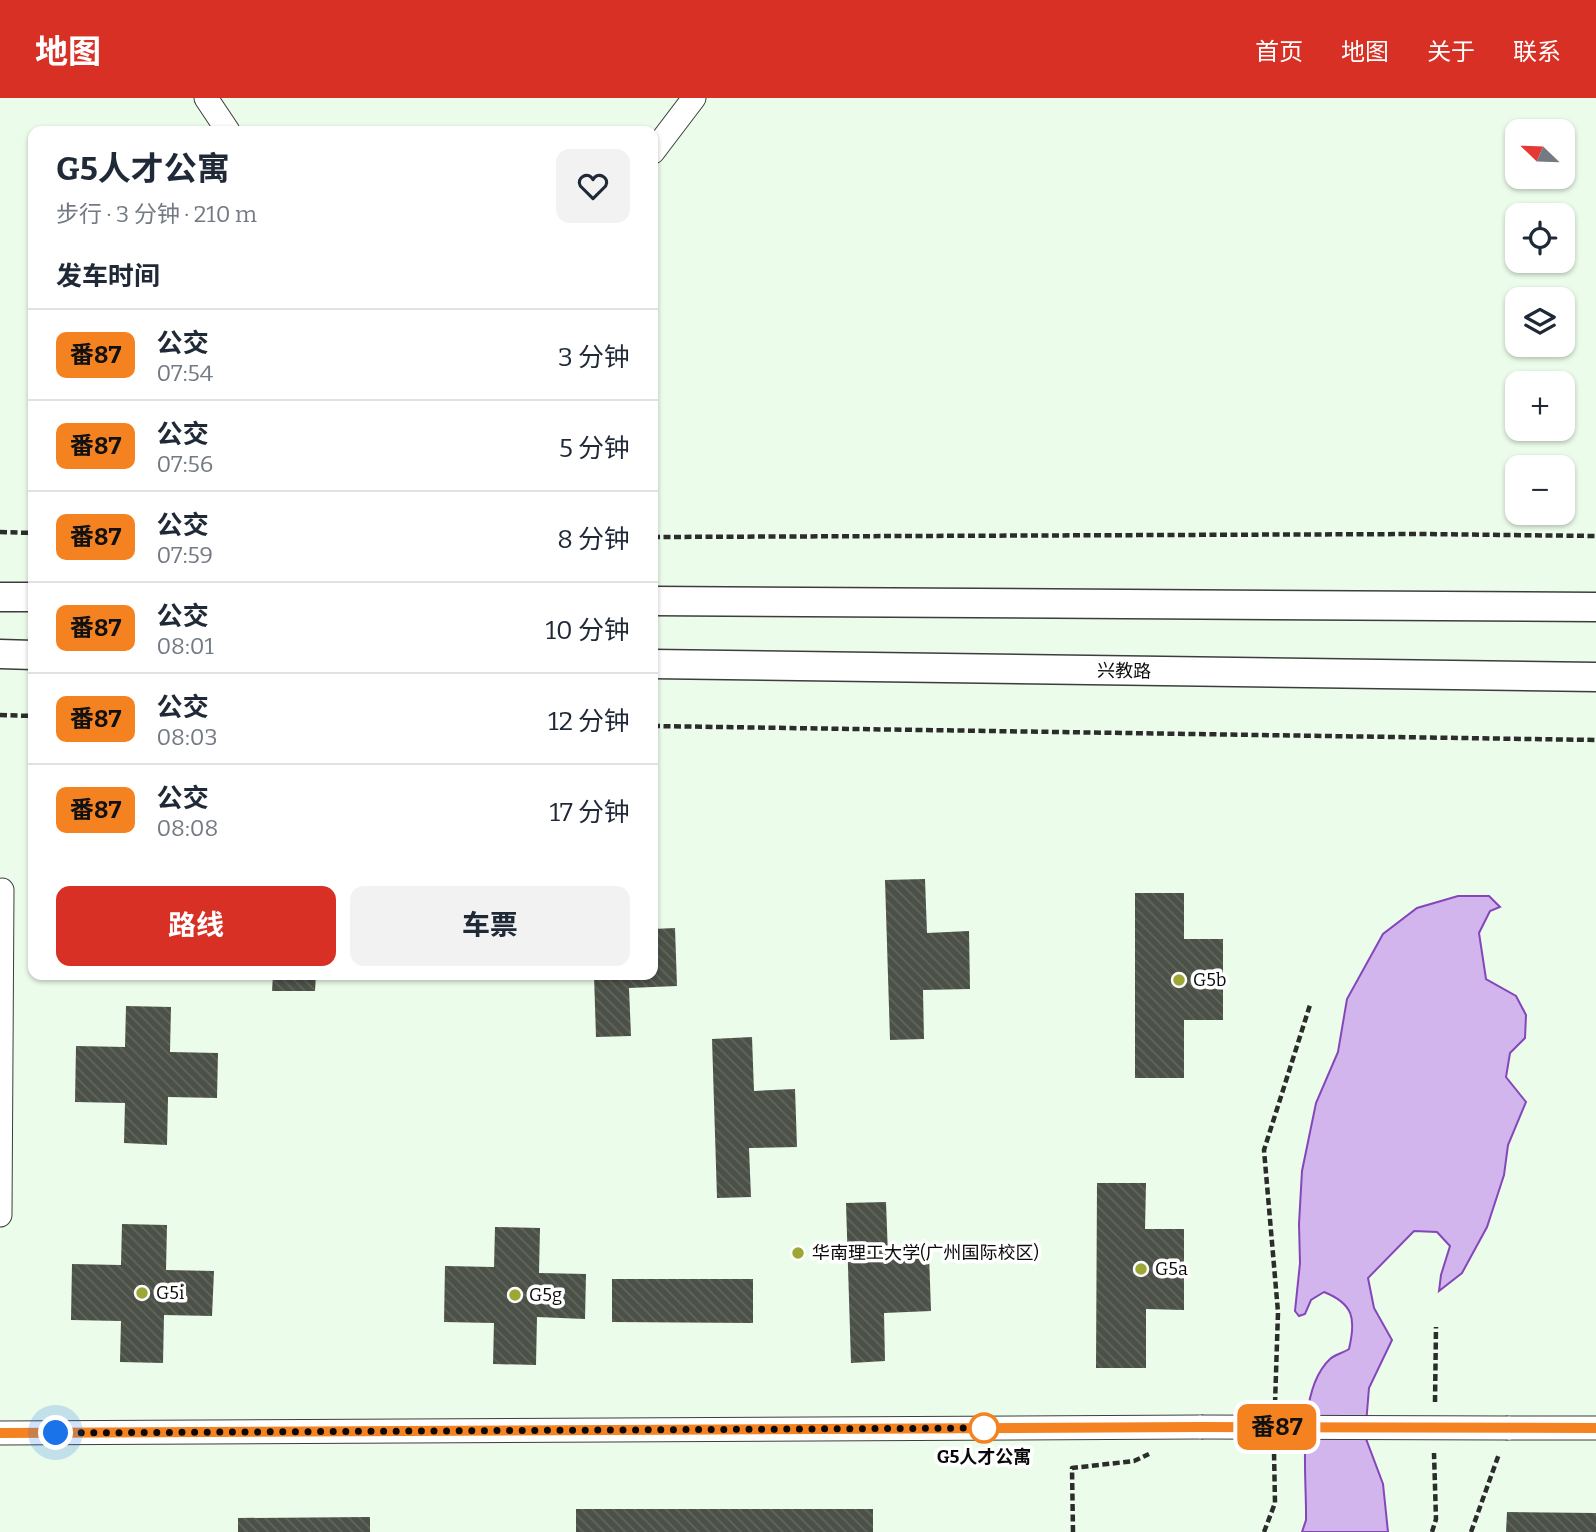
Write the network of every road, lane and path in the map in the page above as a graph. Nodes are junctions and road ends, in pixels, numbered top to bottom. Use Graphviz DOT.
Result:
graph roads {
  1 [pos="206,98"];
  2 [pos="694,98"];
  3 [pos="225,126"];
  4 [pos="658,145"];
  5 [pos="0,532"];
  6 [pos="28,533"];
  7 [pos="1596,536"];
  8 [pos="658,537"];
  9 [pos="0,597"];
  10 [pos="28,597"];
  11 [pos="658,601"];
  12 [pos="1596,607"];
  13 [pos="0,654"];
  14 [pos="28,654"];
  15 [pos="658,664"];
  16 [pos="1596,677"];
  17 [pos="0,715"];
  18 [pos="28,716"];
  19 [pos="658,726"];
  20 [pos="1596,740"];
  21 [pos="2,890"];
  22 [pos="1310,1005"];
  23 [pos="0,1215"];
  24 [pos="1275,1408"];
  25 [pos="1508,1428"];
  26 [pos="1596,1428"];
  27 [pos="0,1433"];
  28 [pos="1274,1449"];
  29 [pos="1072,1468"];
  30 [pos="1073,1532"];
  31 [pos="1264,1532"];
  32 [pos="1471,1532"];
  1 -- 3 [label="street"];
  2 -- 4 [label="street"];
  5 -- 6 [label="path"];
  7 -- 8 [label="path"];
  9 -- 10 [label="street"];
  11 -- 12 [label="street"];
  13 -- 14 [label="street"];
  15 -- 16 [label="street, 兴教路"];
  17 -- 18 [label="path"];
  19 -- 20 [label="path"];
  21 -- 23 [label="street"];
  22 -- 24 [label="path"];
  25 -- 26 [label="street"];
  25 -- 27 [label="street, bridge"];
  25 -- 32 [label="path"];
  28 -- 31 [label="path"];
  29 -- 30 [label="path"];
}
